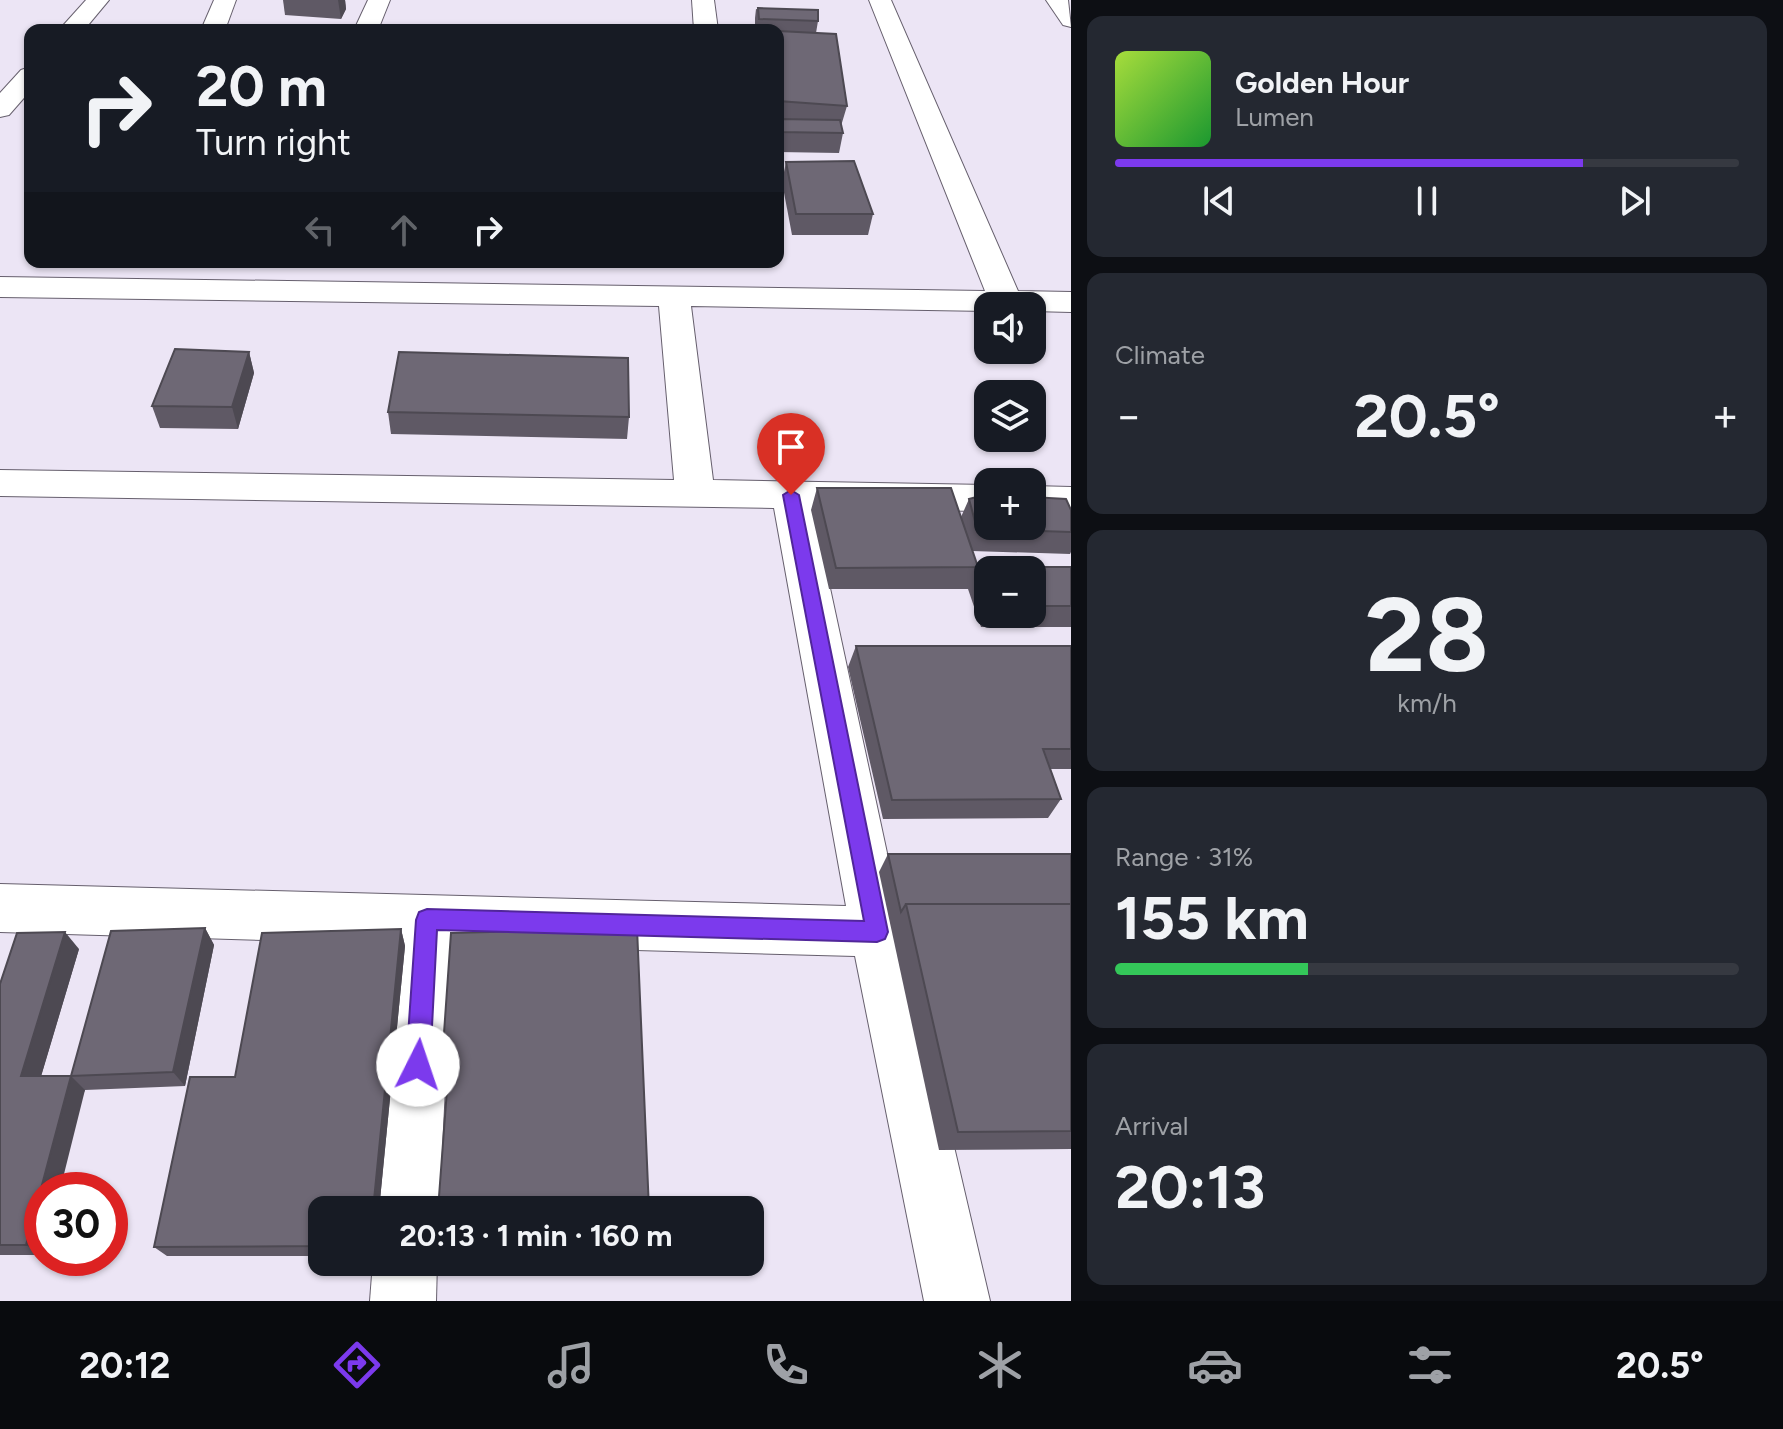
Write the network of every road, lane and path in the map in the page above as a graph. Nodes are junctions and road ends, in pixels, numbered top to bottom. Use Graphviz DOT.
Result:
graph roads {
  1 [pos="98,0"];
  2 [pos="225,0"];
  3 [pos="379,0"];
  4 [pos="703,0"];
  5 [pos="880,0"];
  6 [pos="1057,0"];
  7 [pos="1071,20"];
  8 [pos="76,24"];
  9 [pos="215,24"];
  10 [pos="369,24"];
  11 [pos="705,24"];
  12 [pos="24,82"];
  13 [pos="0,109"];
  14 [pos="26,268"];
  15 [pos="751,268"];
  16 [pos="1002,292"];
  17 [pos="674,297"];
  18 [pos="760,298"];
  19 [pos="974,301"];
  20 [pos="1046,302"];
  21 [pos="1071,302"];
  22 [pos="0,483"];
  23 [pos="695,494"];
  24 [pos="791,495"];
  25 [pos="974,498"];
  26 [pos="1046,499"];
  27 [pos="1071,500"];
  28 [pos="0,908"];
  29 [pos="427,920"];
  30 [pos="877,932"];
  31 [pos="409,1196"];
  32 [pos="404,1276"];
  33 [pos="403,1301"];
  34 [pos="957,1301"];
  1 -- 8 [label="street"];
  2 -- 9 [label="street"];
  3 -- 10 [label="street"];
  4 -- 11 [label="street"];
  5 -- 16 [label="street"];
  6 -- 7 [label="street"];
  12 -- 13 [label="street"];
  14 -- 17 [label="street"];
  15 -- 18 [label="street"];
  17 -- 18 [label="street"];
  17 -- 23 [label="street"];
  18 -- 19 [label="street"];
  20 -- 21 [label="street"];
  22 -- 23 [label="street"];
  23 -- 24 [label="street"];
  24 -- 25 [label="street"];
  24 -- 30 [label="street"];
  26 -- 27 [label="street"];
  28 -- 29 [label="street"];
  29 -- 30 [label="street"];
  29 -- 31 [label="street"];
  30 -- 34 [label="street"];
  32 -- 33 [label="street"];
}
